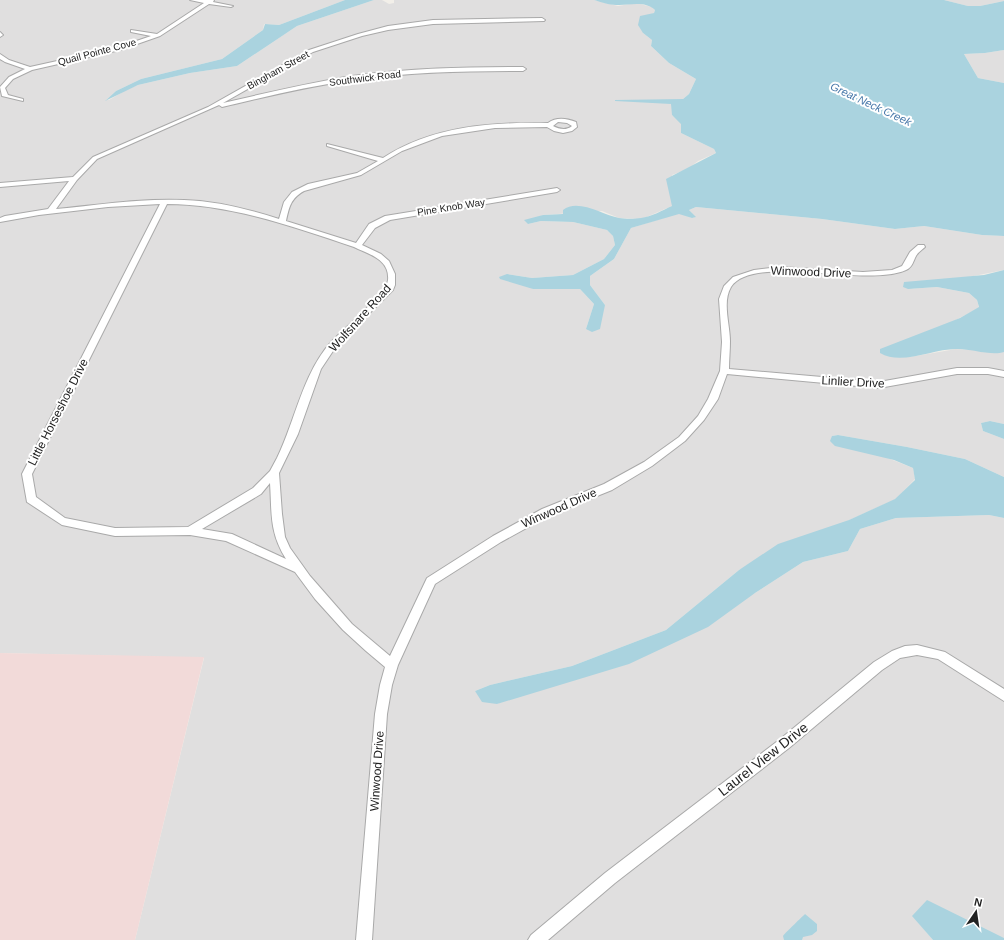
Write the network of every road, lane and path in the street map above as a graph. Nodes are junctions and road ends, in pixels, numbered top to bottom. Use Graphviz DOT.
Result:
graph roads {
  1 [pos="192,0"];
  2 [pos="209,1"];
  3 [pos="231,6"];
  4 [pos="542,20"];
  5 [pos="133,31"];
  6 [pos="158,35"];
  7 [pos="0,56"];
  8 [pos="30,69"];
  9 [pos="523,69"];
  10 [pos="21,100"];
  11 [pos="210,108"];
  12 [pos="550,125"];
  13 [pos="329,145"];
  14 [pos="383,160"];
  15 [pos="75,179"];
  16 [pos="0,185"];
  17 [pos="557,190"];
  18 [pos="164,203"];
  19 [pos="50,211"];
  20 [pos="0,220"];
  21 [pos="282,222"];
  22 [pos="357,246"];
  23 [pos="921,248"];
  24 [pos="724,371"];
  25 [pos="1004,374"];
  26 [pos="274,474"];
  27 [pos="190,531"];
  28 [pos="300,570"];
  29 [pos="392,665"];
  30 [pos="1004,696"];
  31 [pos="364,940"];
  32 [pos="536,940"];
  1 -- 2 [label="street"];
  2 -- 3 [label="street"];
  2 -- 6 [label="street, Quail Pointe Cove"];
  4 -- 11 [label="street, Bingham Street"];
  5 -- 6 [label="street"];
  6 -- 8 [label="street, Quail Pointe Cove"];
  7 -- 8 [label="street"];
  8 -- 10 [label="street, Quail Pointe Cove"];
  9 -- 11 [label="street, Southwick Road"];
  11 -- 15 [label="street, Bingham Street"];
  12 -- 14 [label="street"];
  13 -- 14 [label="street"];
  14 -- 21 [label="street"];
  15 -- 16 [label="street"];
  15 -- 19 [label="street, Bingham Street"];
  17 -- 22 [label="street, Pine Knob Way"];
  18 -- 19 [label="street, Wolfsnare Road"];
  18 -- 21 [label="street, Wolfsnare Road"];
  18 -- 27 [label="street, Little Horseshoe Drive"];
  19 -- 20 [label="street, Wolfsnare Road"];
  21 -- 22 [label="street, Wolfsnare Road"];
  22 -- 26 [label="street, Wolfsnare Road"];
  23 -- 24 [label="street, Winwood Drive"];
  24 -- 25 [label="street, Linlier Drive"];
  24 -- 29 [label="street, Winwood Drive"];
  26 -- 27 [label="street"];
  26 -- 28 [label="street"];
  27 -- 28 [label="street, Little Horseshoe Drive"];
  28 -- 29 [label="street"];
  29 -- 31 [label="street, Winwood Drive"];
  30 -- 32 [label="street, Laurel View Drive"];
}
